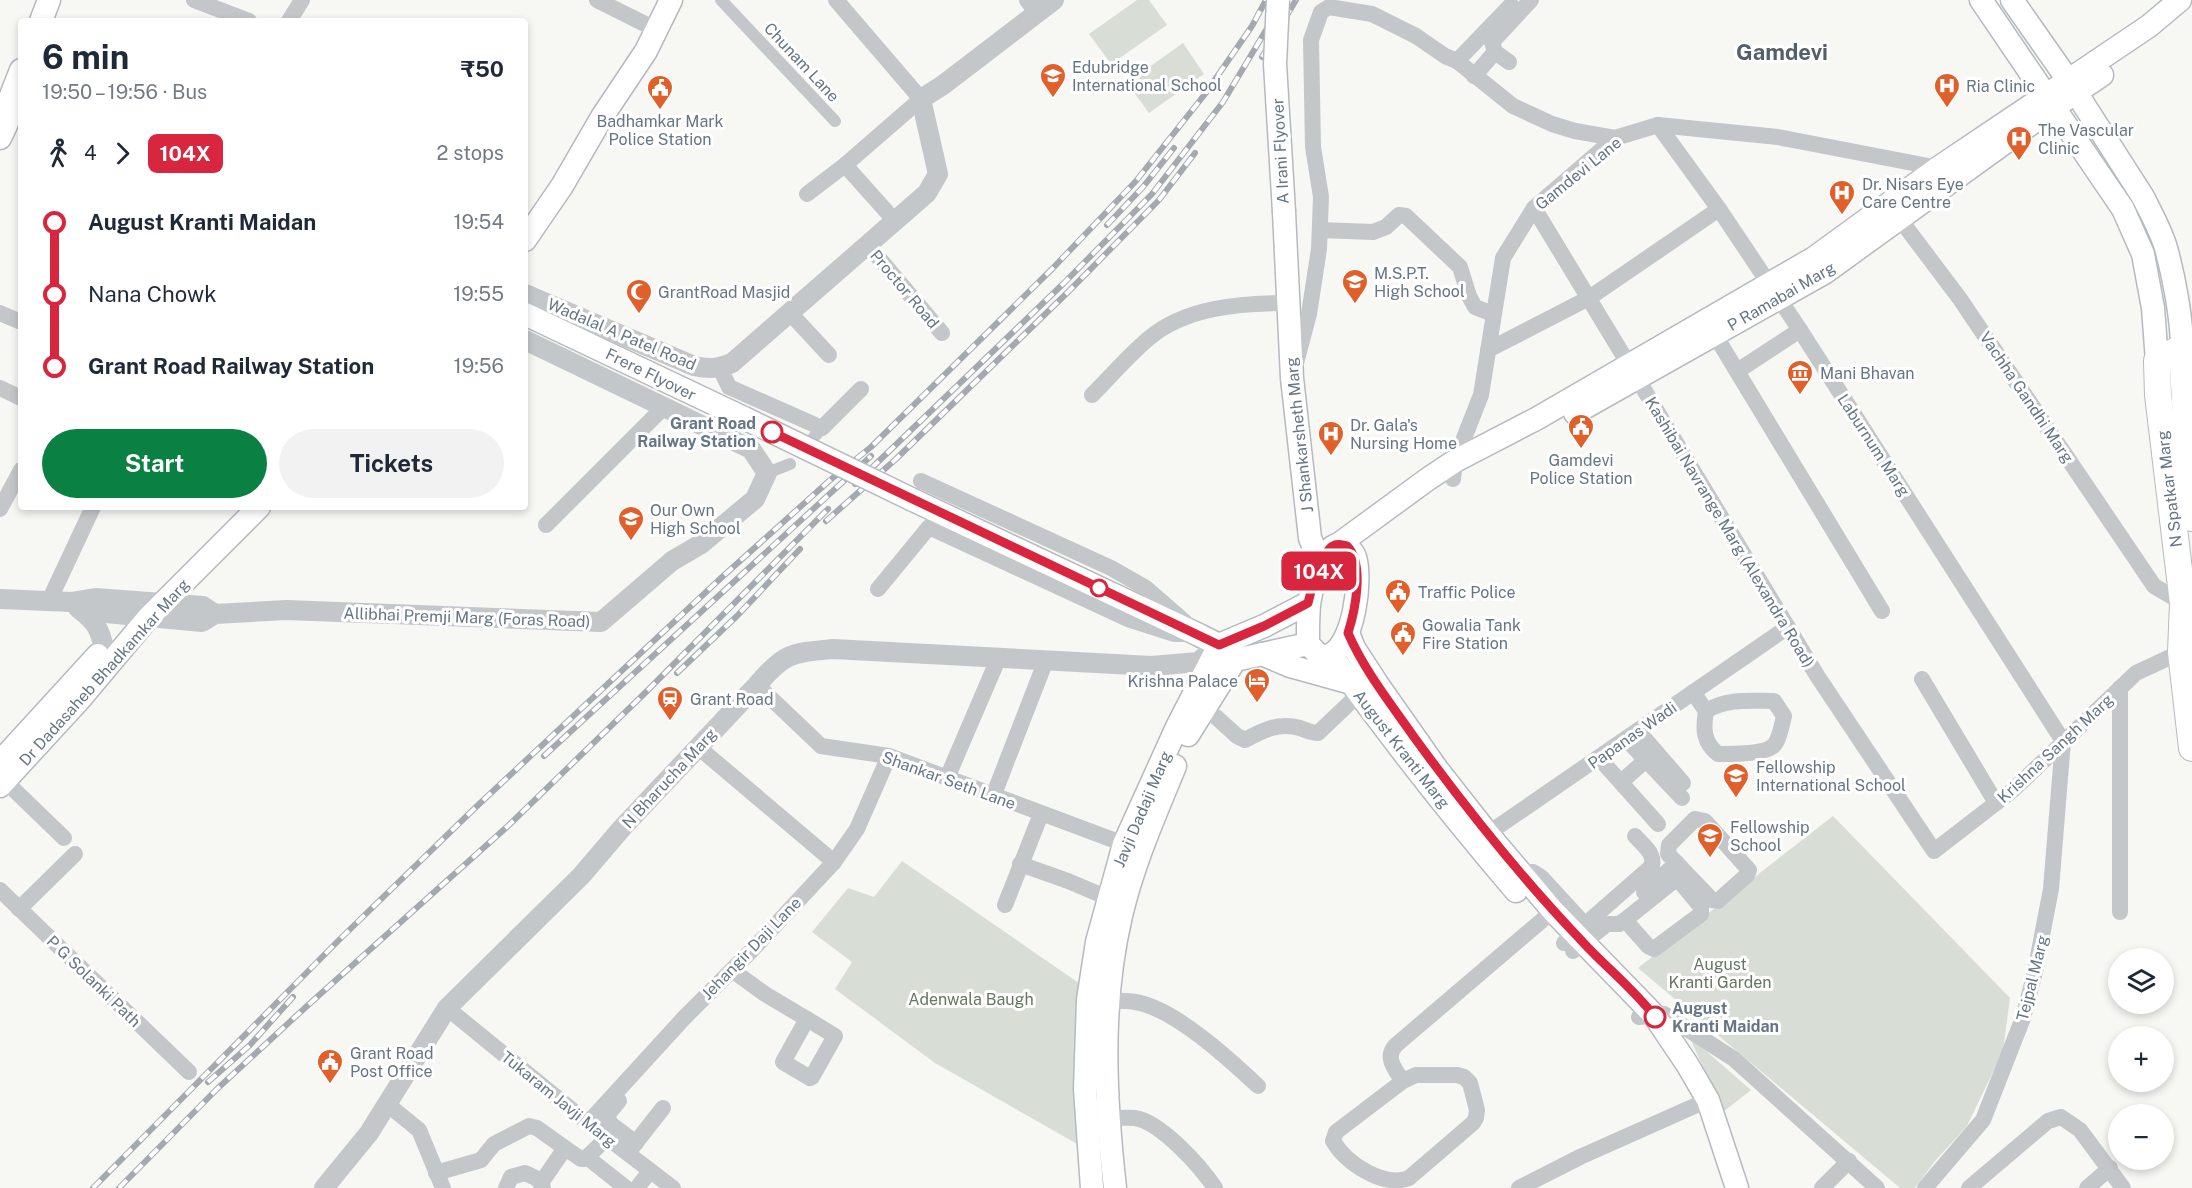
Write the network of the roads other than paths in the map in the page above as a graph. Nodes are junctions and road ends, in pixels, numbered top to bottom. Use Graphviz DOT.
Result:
graph roads {
  1 [pos="49,0"];
  2 [pos="194,0"];
  3 [pos="302,0"];
  4 [pos="597,0"];
  5 [pos="657,0"];
  6 [pos="671,0"];
  7 [pos="721,0"];
  8 [pos="836,0"];
  9 [pos="1054,0"];
  10 [pos="1278,0"];
  11 [pos="1516,0"];
  12 [pos="1531,0"];
  13 [pos="1981,0"];
  14 [pos="2012,0"];
  15 [pos="2180,0"];
  16 [pos="1032,6"];
  17 [pos="2192,8"];
  18 [pos="42,18"];
  19 [pos="241,18"];
  20 [pos="292,18"];
  21 [pos="645,24"];
  22 [pos="2153,31"];
  23 [pos="1495,52"];
  24 [pos="1457,61"];
  25 [pos="1509,62"];
  26 [pos="1474,76"];
  27 [pos="11,86"];
  28 [pos="2072,87"];
  29 [pos="921,99"];
  30 [pos="2049,102"];
  31 [pos="834,121"];
  32 [pos="1658,125"];
  33 [pos="2099,129"];
  34 [pos="0,138"];
  35 [pos="1615,138"];
  36 [pos="2078,144"];
  37 [pos="845,165"];
  38 [pos="1938,168"];
  39 [pos="1963,173"];
  40 [pos="807,194"];
  41 [pos="1534,208"];
  42 [pos="528,209"];
  43 [pos="1719,210"];
  44 [pos="1894,212"];
  45 [pos="895,221"];
  46 [pos="1320,230"];
  47 [pos="528,236"];
  48 [pos="867,244"];
  49 [pos="1774,291"];
  50 [pos="528,295"];
  51 [pos="1589,298"];
  52 [pos="1288,303"];
  53 [pos="789,312"];
  54 [pos="0,313"];
  55 [pos="1493,314"];
  56 [pos="528,315"];
  57 [pos="18,321"];
  58 [pos="1800,330"];
  59 [pos="942,333"];
  60 [pos="1715,335"];
  61 [pos="528,341"];
  62 [pos="2187,346"];
  63 [pos="1488,350"];
  64 [pos="829,355"];
  65 [pos="2157,361"];
  66 [pos="720,368"];
  67 [pos="1742,368"];
  68 [pos="1632,372"];
  69 [pos="1292,378"];
  70 [pos="2188,378"];
  71 [pos="0,388"];
  72 [pos="861,389"];
  73 [pos="2158,394"];
  74 [pos="1092,395"];
  75 [pos="18,397"];
  76 [pos="663,408"];
  77 [pos="790,464"];
  78 [pos="1454,470"];
  79 [pos="767,474"];
  80 [pos="18,476"];
  81 [pos="0,509"];
  82 [pos="92,510"];
  83 [pos="237,510"];
  84 [pos="257,510"];
  85 [pos="2192,518"];
  86 [pos="546,525"];
  87 [pos="1348,551"];
  88 [pos="1321,565"];
  89 [pos="878,589"];
  90 [pos="2172,598"];
  91 [pos="0,599"];
  92 [pos="49,601"];
  93 [pos="71,602"];
  94 [pos="1308,603"];
  95 [pos="148,610"];
  96 [pos="1882,610"];
  97 [pos="1788,627"];
  98 [pos="1348,633"];
  99 [pos="1308,644"];
  100 [pos="1218,646"];
  101 [pos="104,649"];
  102 [pos="2187,652"];
  103 [pos="1262,654"];
  104 [pos="1331,654"];
  105 [pos="999,657"];
  106 [pos="1046,660"];
  107 [pos="1922,679"];
  108 [pos="758,685"];
  109 [pos="1355,688"];
  110 [pos="2120,688"];
  111 [pos="1693,692"];
  112 [pos="1706,711"];
  113 [pos="1216,717"];
  114 [pos="1632,735"];
  115 [pos="2063,741"];
  116 [pos="698,747"];
  117 [pos="2192,748"];
  118 [pos="889,756"];
  119 [pos="1599,758"];
  120 [pos="1646,760"];
  121 [pos="3,766"];
  122 [pos="947,778"];
  123 [pos="1621,782"];
  124 [pos="994,794"];
  125 [pos="1996,803"];
  126 [pos="1041,814"];
  127 [pos="1658,824"];
  128 [pos="1635,836"];
  129 [pos="64,838"];
  130 [pos="1482,838"];
  131 [pos="1124,844"];
  132 [pos="1934,851"];
  133 [pos="75,854"];
  134 [pos="834,862"];
  135 [pos="1677,863"];
  136 [pos="1020,864"];
  137 [pos="1511,874"];
  138 [pos="0,890"];
  139 [pos="1116,902"];
  140 [pos="1005,905"];
  141 [pos="19,909"];
  142 [pos="2120,912"];
  143 [pos="1548,916"];
  144 [pos="1625,920"];
  145 [pos="1607,924"];
  146 [pos="1576,939"];
  147 [pos="732,970"];
  148 [pos="1098,1001"];
  149 [pos="447,1008"];
  150 [pos="1647,1016"];
  151 [pos="807,1019"];
  152 [pos="189,1072"];
  153 [pos="1403,1082"];
  154 [pos="623,1084"];
  155 [pos="1258,1086"];
  156 [pos="387,1104"];
  157 [pos="1701,1104"];
  158 [pos="663,1108"];
  159 [pos="1097,1118"];
  160 [pos="608,1119"];
  161 [pos="588,1123"];
  162 [pos="607,1138"];
  163 [pos="565,1148"];
  164 [pos="632,1148"];
  165 [pos="588,1158"];
  166 [pos="1849,1161"];
  167 [pos="2108,1165"];
  168 [pos="2108,1170"];
  169 [pos="2111,1170"];
  170 [pos="650,1171"];
  171 [pos="440,1180"];
  172 [pos="542,1185"];
  173 [pos="324,1188"];
  174 [pos="506,1188"];
  175 [pos="626,1188"];
  176 [pos="637,1188"];
  177 [pos="673,1188"];
  178 [pos="1092,1188"];
  179 [pos="1115,1188"];
  180 [pos="1215,1188"];
  181 [pos="1519,1188"];
  182 [pos="1721,1188"];
  183 [pos="1737,1188"];
  184 [pos="1822,1188"];
  185 [pos="1877,1188"];
  186 [pos="1925,1188"];
  187 [pos="1969,1188"];
  188 [pos="2088,1188"];
  189 [pos="2123,1188"];
  1 -- 18 [label="main road"];
  2 -- 19 [label="street"];
  3 -- 20 [label="street"];
  4 -- 21 [label="street"];
  5 -- 21 [label="main road"];
  6 -- 47 [label="main road"];
  7 -- 31 [label="street, Chunam Lane"];
  8 -- 29 [label="street"];
  9 -- 16 [label="street"];
  10 -- 52 [label="main road, A Irani Flyover, bridge"];
  11 -- 24 [label="street"];
  12 -- 23 [label="street"];
  13 -- 30 [label="main road"];
  14 -- 28 [label="main road"];
  15 -- 22 [label="main road, P Ramabai Marg"];
  16 -- 29 [label="street"];
  17 -- 22 [label="main road, P Ramabai Marg"];
  21 -- 42 [label="main road"];
  22 -- 28 [label="main road, P Ramabai Marg"];
  23 -- 25 [label="street"];
  23 -- 26 [label="street"];
  24 -- 26 [label="street"];
  24 -- 46 [label="street"];
  26 -- 35 [label="street"];
  27 -- 34 [label="main road"];
  28 -- 30 [label="main road, P Ramabai Marg"];
  28 -- 33 [label="main road"];
  29 -- 37 [label="street"];
  29 -- 45 [label="street"];
  30 -- 36 [label="main road"];
  30 -- 38 [label="main road, P Ramabai Marg"];
  30 -- 39 [label="main road, P Ramabai Marg"];
  32 -- 35 [label="street, Gamdevi Lane"];
  32 -- 38 [label="street, Gamdevi Lane"];
  32 -- 43 [label="street, Laburnum Marg"];
  33 -- 36 [label="main road"];
  33 -- 62 [label="main road"];
  35 -- 41 [label="street, Gamdevi Lane"];
  36 -- 65 [label="main road"];
  37 -- 40 [label="street"];
  37 -- 45 [label="street"];
  38 -- 39 [label="street, Gamdevi Lane"];
  38 -- 44 [label="main road, P Ramabai Marg"];
  39 -- 44 [label="main road, P Ramabai Marg"];
  41 -- 51 [label="street, Kashibai Navrange Marg (Alexandra Road)"];
  41 -- 55 [label="street, Gamdevi Lane"];
  43 -- 49 [label="street, Laburnum Marg"];
  43 -- 51 [label="street"];
  44 -- 49 [label="main road, P Ramabai Marg"];
  44 -- 90 [label="street, Vachha Gandhi Marg"];
  45 -- 48 [label="street"];
  46 -- 55 [label="street"];
  46 -- 69 [label="street"];
  48 -- 53 [label="street"];
  48 -- 59 [label="street, Proctor Road"];
  49 -- 58 [label="street, Laburnum Marg"];
  49 -- 60 [label="main road, P Ramabai Marg"];
  49 -- 68 [label="main road, P Ramabai Marg"];
  50 -- 66 [label="street, Wadalal A Patel Road"];
  51 -- 63 [label="street"];
  51 -- 68 [label="street, Kashibai Navrange Marg (Alexandra Road)"];
  52 -- 69 [label="main road, J Shankarsheth Marg"];
  52 -- 74 [label="street"];
  53 -- 64 [label="street"];
  53 -- 66 [label="street"];
  54 -- 57 [label="street"];
  55 -- 63 [label="street, Gamdevi Lane"];
  56 -- 100 [label="main road, Frere Flyover, bridge"];
  58 -- 67 [label="street"];
  58 -- 115 [label="street, Laburnum Marg"];
  60 -- 68 [label="main road, P Ramabai Marg"];
  60 -- 96 [label="street"];
  61 -- 76 [label="street"];
  62 -- 65 [label="main road"];
  62 -- 70 [label="main road"];
  63 -- 78 [label="street, Gamdevi Lane"];
  65 -- 73 [label="main road, N Spatkar Marg"];
  66 -- 72 [label="street"];
  68 -- 78 [label="main road, P Ramabai Marg"];
  68 -- 97 [label="street, Kashibai Navrange Marg (Alexandra Road)"];
  69 -- 88 [label="main road, J Shankarsheth Marg"];
  70 -- 73 [label="main road"];
  70 -- 85 [label="main road"];
  71 -- 75 [label="street"];
  73 -- 90 [label="main road, N Spatkar Marg"];
  76 -- 79 [label="street"];
  76 -- 86 [label="street"];
  77 -- 79 [label="street"];
  78 -- 87 [label="main road, P Ramabai Marg"];
  79 -- 95 [label="street, Allibhai Premji Marg (Foras Road)"];
  80 -- 81 [label="street"];
  82 -- 92 [label="street"];
  83 -- 95 [label="main road, Dr Dadasaheb Bhadkamkar Marg"];
  84 -- 95 [label="main road, Dr Dadasaheb Bhadkamkar Marg"];
  87 -- 88 [label="main road, P Ramabai Marg"];
  87 -- 98 [label="main road"];
  88 -- 94 [label="main road, P Ramabai Marg"];
  89 -- 100 [label="street"];
  90 -- 102 [label="main road, N Spatkar Marg"];
  91 -- 92 [label="street, Allibhai Premji Marg (Foras Road)"];
  92 -- 93 [label="street, Allibhai Premji Marg (Foras Road)"];
  93 -- 95 [label="street, Allibhai Premji Marg (Foras Road)"];
  93 -- 101 [label="street"];
  94 -- 99 [label="main road, P Ramabai Marg"];
  94 -- 100 [label="main road"];
  95 -- 101 [label="main road, Dr Dadasaheb Bhadkamkar Marg"];
  95 -- 121 [label="main road, Dr Dadasaheb Bhadkamkar Marg"];
  97 -- 111 [label="street, Papanas Wadi"];
  97 -- 132 [label="street, Kashibai Navrange Marg (Alexandra Road)"];
  98 -- 104 [label="main road"];
  98 -- 130 [label="main road, August Kranti Marg"];
  99 -- 103 [label="main road"];
  99 -- 104 [label="main road"];
  100 -- 103 [label="main road"];
  100 -- 106 [label="street, N Bharucha Marg"];
  100 -- 131 [label="main road, Javji Dadaji Marg"];
  100 -- 139 [label="main road, Javji Dadaji Marg"];
  101 -- 121 [label="main road, Dr Dadasaheb Bhadkamkar Marg"];
  102 -- 110 [label="street, Krishna Sangh Marg"];
  102 -- 117 [label="main road, N Spatkar Marg"];
  103 -- 109 [label="main road"];
  104 -- 109 [label="main road, August Kranti Marg"];
  105 -- 106 [label="street, N Bharucha Marg"];
  105 -- 108 [label="street, N Bharucha Marg"];
  105 -- 122 [label="street"];
  106 -- 124 [label="street"];
  107 -- 125 [label="street"];
  108 -- 116 [label="street, N Bharucha Marg"];
  108 -- 118 [label="street, Shankar Seth Lane"];
  109 -- 113 [label="street"];
  109 -- 130 [label="main road, August Kranti Marg"];
  110 -- 115 [label="street, Krishna Sangh Marg"];
  110 -- 142 [label="street"];
  111 -- 112 [label="street"];
  111 -- 114 [label="street, Papanas Wadi"];
  112 -- 112 [label="street"];
  114 -- 119 [label="street, Papanas Wadi"];
  114 -- 120 [label="street"];
  114 -- 120 [label="street"];
  115 -- 125 [label="street, Krishna Sangh Marg"];
  115 -- 186 [label="street, Tejpal Marg"];
  116 -- 134 [label="street"];
  116 -- 149 [label="street, N Bharucha Marg"];
  118 -- 122 [label="street, Shankar Seth Lane"];
  118 -- 134 [label="street, Jehangir Daji Lane"];
  119 -- 123 [label="street"];
  119 -- 130 [label="street, Papanas Wadi"];
  120 -- 123 [label="street"];
  121 -- 129 [label="street"];
  122 -- 124 [label="street, Shankar Seth Lane"];
  123 -- 127 [label="street"];
  124 -- 126 [label="street, Shankar Seth Lane"];
  125 -- 132 [label="street, Krishna Sangh Marg"];
  126 -- 131 [label="street, Shankar Seth Lane"];
  126 -- 136 [label="street"];
  128 -- 146 [label="street"];
  130 -- 137 [label="main road, August Kranti Marg"];
  131 -- 139 [label="main road, Javji Dadaji Marg"];
  133 -- 141 [label="street"];
  134 -- 147 [label="street, Jehangir Daji Lane"];
  135 -- 135 [label="street"];
  135 -- 145 [label="street"];
  136 -- 139 [label="street"];
  136 -- 140 [label="street"];
  137 -- 143 [label="main road, August Kranti Marg"];
  137 -- 146 [label="street"];
  138 -- 141 [label="street, P G Solanki Path"];
  139 -- 148 [label="main road, Javji Dadaji Marg"];
  141 -- 152 [label="street, P G Solanki Path"];
  143 -- 146 [label="main road, August Kranti Marg"];
  143 -- 153 [label="street"];
  144 -- 144 [label="street"];
  144 -- 145 [label="street"];
  145 -- 146 [label="street"];
  146 -- 150 [label="main road, August Kranti Marg"];
  147 -- 151 [label="street"];
  147 -- 154 [label="street, Jehangir Daji Lane"];
  148 -- 155 [label="street"];
  148 -- 159 [label="main road, Javji Dadaji Marg"];
  149 -- 156 [label="street, N Bharucha Marg"];
  149 -- 161 [label="street, Tukaram Javji Marg"];
  150 -- 157 [label="main road, August Kranti Marg"];
  150 -- 166 [label="street"];
  153 -- 153 [label="street"];
  154 -- 160 [label="street"];
  154 -- 161 [label="street, Jehangir Daji Lane"];
  156 -- 171 [label="street"];
  156 -- 173 [label="street, N Bharucha Marg"];
  157 -- 181 [label="street"];
  157 -- 182 [label="main road, August Kranti Marg"];
  157 -- 183 [label="main road, August Kranti Marg"];
  158 -- 164 [label="street"];
  159 -- 178 [label="main road, Javji Dadaji Marg"];
  159 -- 179 [label="main road, Javji Dadaji Marg"];
  159 -- 180 [label="street"];
  160 -- 161 [label="street"];
  160 -- 164 [label="street"];
  161 -- 162 [label="street, Tukaram Javji Marg"];
  162 -- 164 [label="street, Tukaram Javji Marg"];
  162 -- 165 [label="street"];
  163 -- 165 [label="street"];
  163 -- 171 [label="street"];
  163 -- 172 [label="street"];
  164 -- 170 [label="street, Tukaram Javji Marg"];
  165 -- 175 [label="street"];
  166 -- 184 [label="street"];
  166 -- 185 [label="street"];
  167 -- 187 [label="street"];
  168 -- 188 [label="street"];
  169 -- 189 [label="street"];
  170 -- 176 [label="street"];
  170 -- 177 [label="street, Tukaram Javji Marg"];
  172 -- 174 [label="street"];
}
